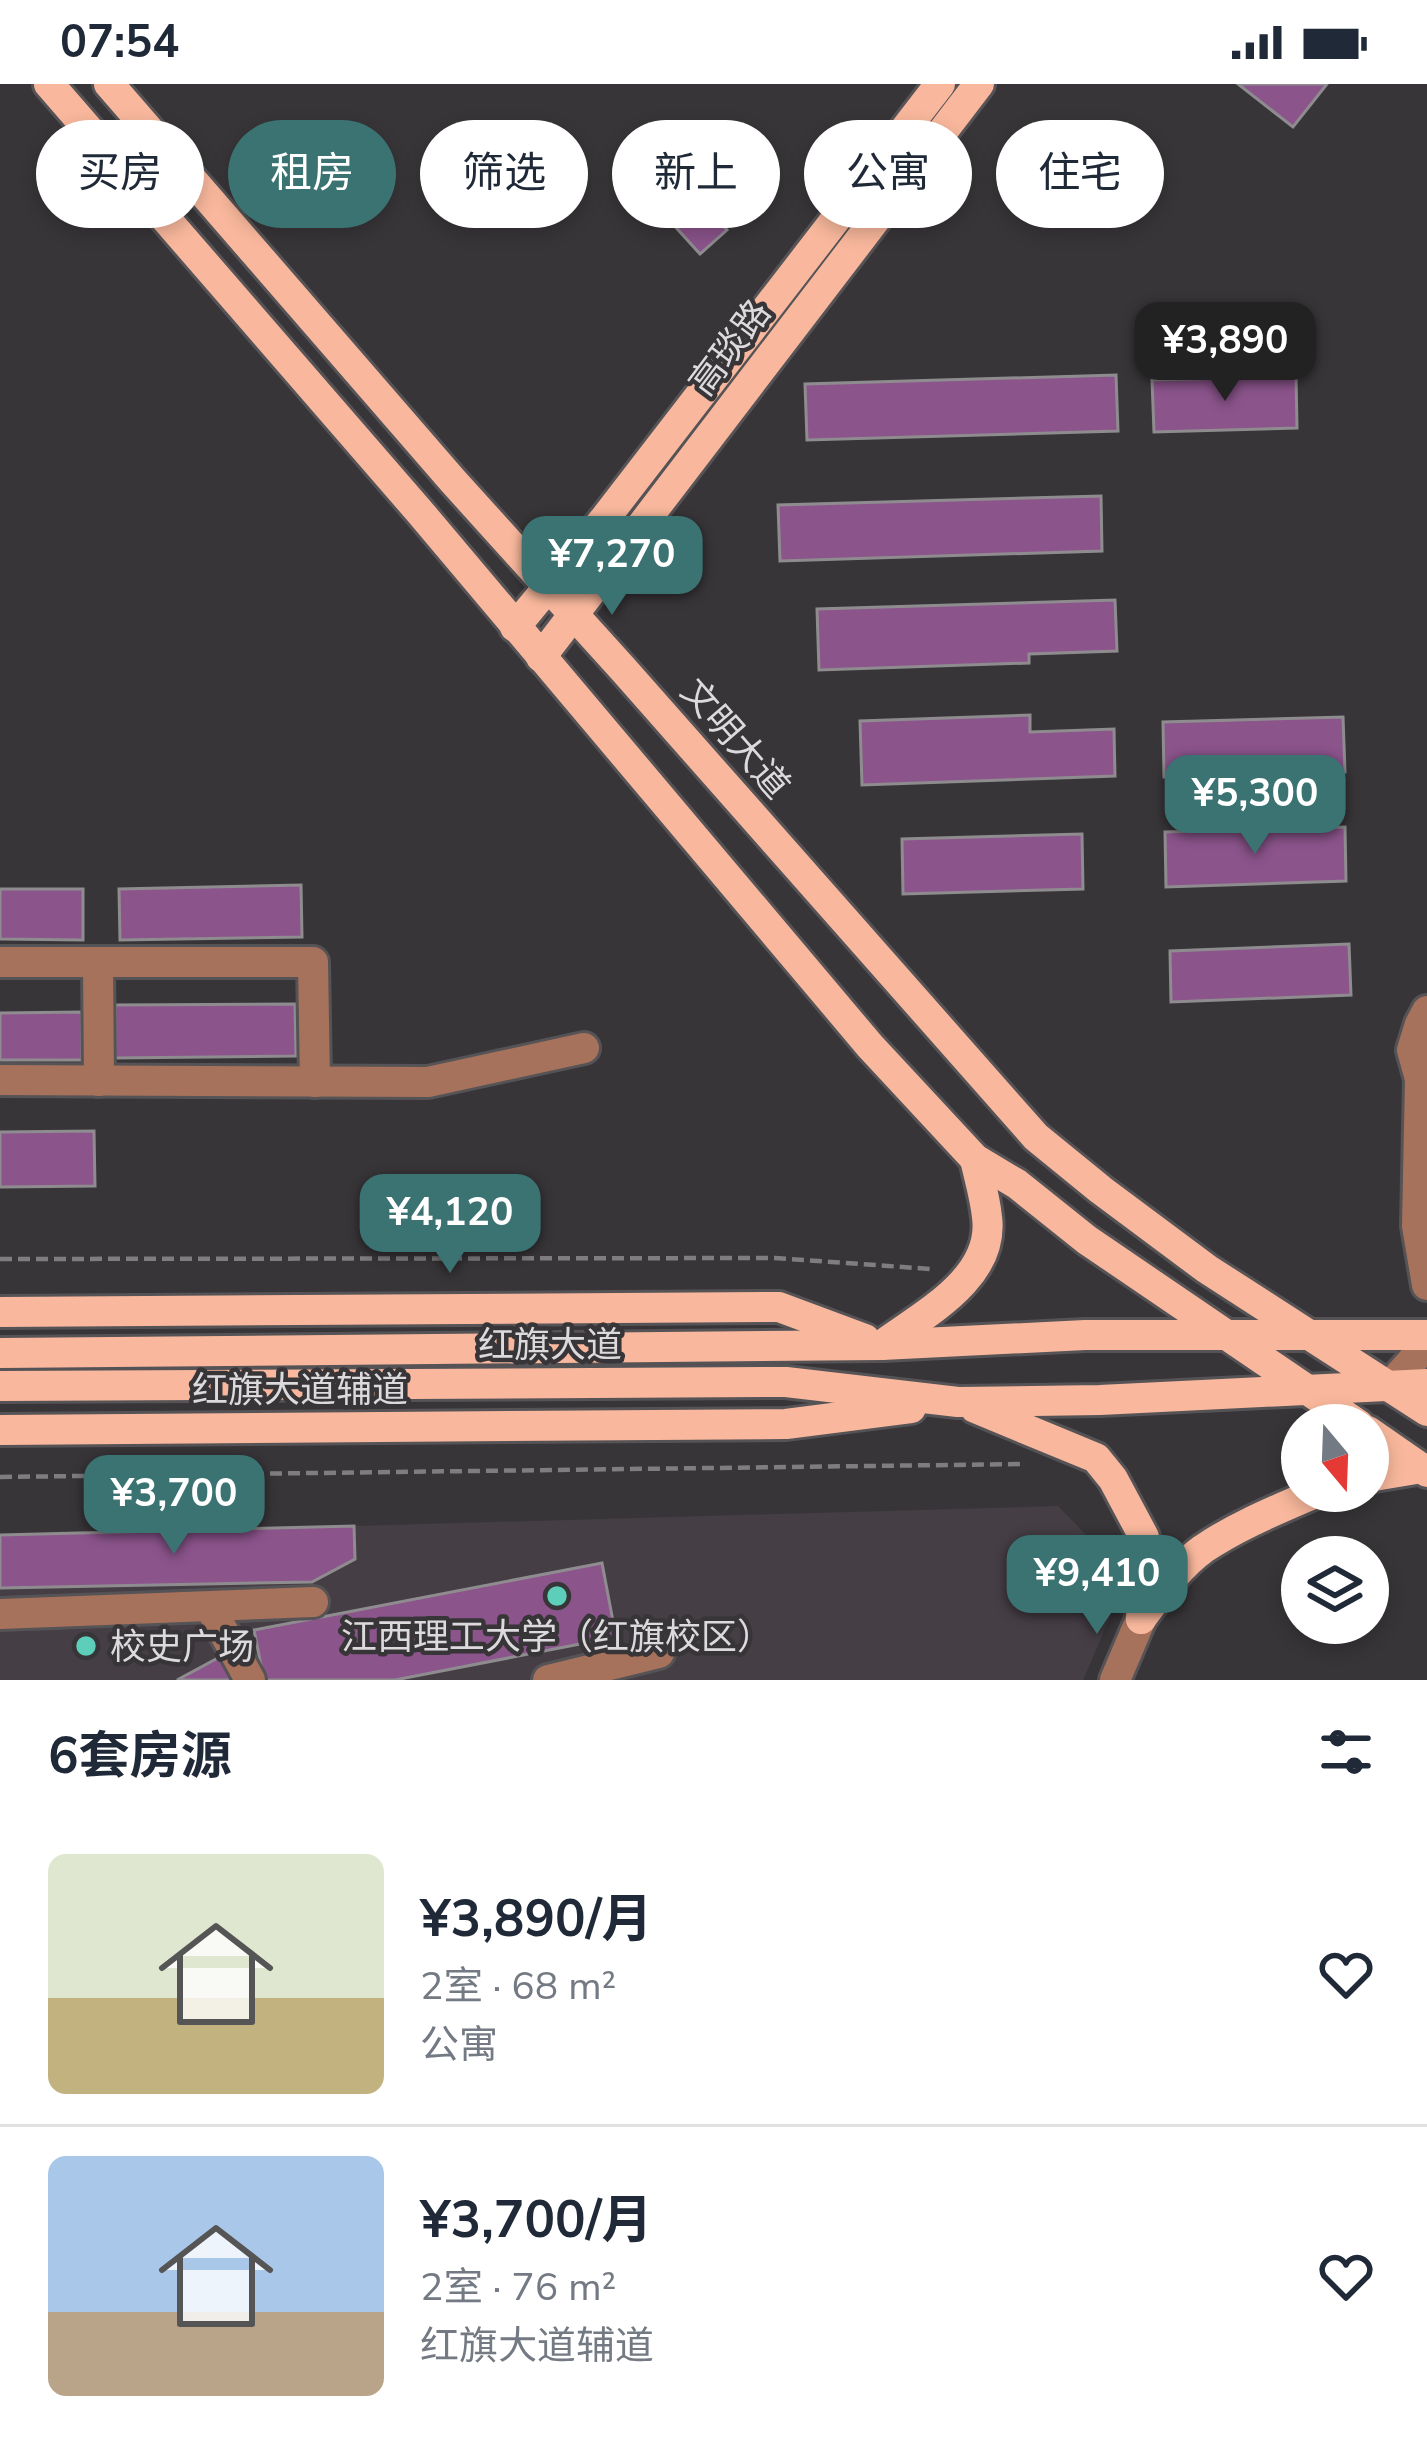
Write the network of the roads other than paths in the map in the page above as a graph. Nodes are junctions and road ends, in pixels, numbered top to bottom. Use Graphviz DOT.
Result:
graph roads {
  1 [pos="49,84"];
  2 [pos="110,84"];
  3 [pos="940,84"];
  4 [pos="979,84"];
  5 [pos="548,586"];
  6 [pos="573,614"];
  7 [pos="515,627"];
  8 [pos="541,656"];
  9 [pos="0,962"];
  10 [pos="98,962"];
  11 [pos="1427,1011"];
  12 [pos="1427,1039"];
  13 [pos="584,1048"];
  14 [pos="1420,1079"];
  15 [pos="0,1081"];
  16 [pos="100,1081"];
  17 [pos="315,1082"];
  18 [pos="975,1160"];
  19 [pos="1427,1285"];
  20 [pos="0,1312"];
  21 [pos="1226,1334"];
  22 [pos="1308,1334"];
  23 [pos="1427,1335"];
  24 [pos="1427,1344"];
  25 [pos="882,1345"];
  26 [pos="0,1353"];
  27 [pos="1427,1384"];
  28 [pos="0,1386"];
  29 [pos="1389,1387"];
  30 [pos="1309,1391"];
  31 [pos="958,1402"];
  32 [pos="1328,1404"];
  33 [pos="1427,1412"];
  34 [pos="0,1430"];
  35 [pos="1389,1446"];
  36 [pos="1424,1470"];
  37 [pos="1389,1474"];
  38 [pos="1281,1508"];
  39 [pos="314,1602"];
  40 [pos="210,1607"];
  41 [pos="0,1614"];
  42 [pos="1141,1619"];
  43 [pos="658,1653"];
  44 [pos="250,1680"];
  45 [pos="548,1680"];
  46 [pos="1115,1680"];
  1 -- 7 [label="main road"];
  2 -- 5 [label="main road, 文明大道"];
  3 -- 5 [label="main road, 高琰路"];
  4 -- 6 [label="main road, 高琰路"];
  5 -- 6 [label="main road, 文明大道"];
  5 -- 7 [label="main road, 高琰路"];
  6 -- 8 [label="main road, 高琰路"];
  6 -- 22 [label="main road, 文明大道"];
  7 -- 8 [label="main road"];
  8 -- 18 [label="main road"];
  9 -- 10 [label="street"];
  10 -- 16 [label="street"];
  10 -- 17 [label="street"];
  11 -- 14 [label="street"];
  12 -- 14 [label="street"];
  13 -- 17 [label="street"];
  14 -- 19 [label="street"];
  15 -- 16 [label="street"];
  16 -- 17 [label="street"];
  18 -- 21 [label="main road"];
  18 -- 25 [label="main road"];
  20 -- 25 [label="main road"];
  21 -- 22 [label="main road, 红旗大道"];
  21 -- 25 [label="main road, 红旗大道"];
  21 -- 30 [label="main road"];
  22 -- 23 [label="main road, 红旗大道"];
  22 -- 29 [label="main road, 文明大道"];
  24 -- 29 [label="street"];
  25 -- 26 [label="main road, 红旗大道"];
  27 -- 29 [label="main road, 红旗大道"];
  28 -- 31 [label="main road, 红旗大道"];
  29 -- 30 [label="main road, 红旗大道"];
  29 -- 33 [label="main road, 文明大道"];
  30 -- 31 [label="main road, 红旗大道"];
  30 -- 32 [label="main road"];
  31 -- 34 [label="main road, 红旗大道辅道"];
  31 -- 42 [label="main road"];
  35 -- 36 [label="main road"];
  36 -- 37 [label="main road"];
  38 -- 42 [label="main road"];
  39 -- 40 [label="street"];
  40 -- 41 [label="street"];
  40 -- 44 [label="street"];
  42 -- 46 [label="street"];
  43 -- 45 [label="street"];
}
